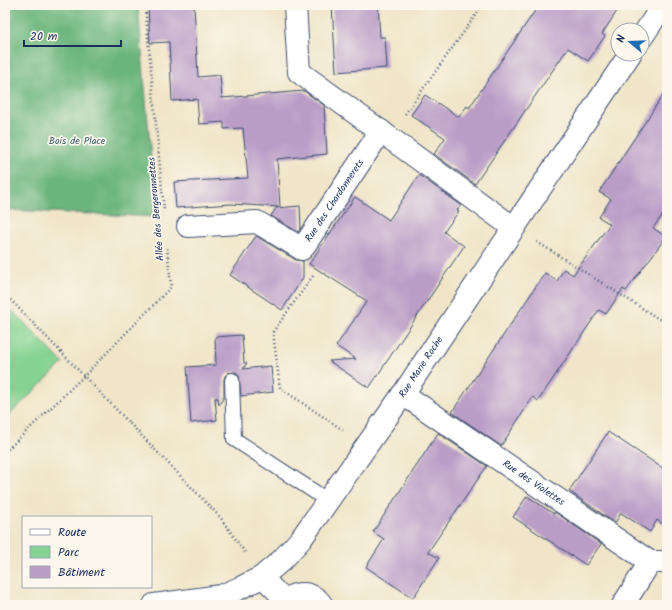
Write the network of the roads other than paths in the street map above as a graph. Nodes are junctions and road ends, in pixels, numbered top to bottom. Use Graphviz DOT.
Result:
graph roads {
  1 [pos="295,5"];
  2 [pos="656,8"];
  3 [pos="649,22"];
  4 [pos="625,62"];
  5 [pos="385,134"];
  6 [pos="188,226"];
  7 [pos="514,228"];
  8 [pos="232,380"];
  9 [pos="403,394"];
  10 [pos="327,500"];
  11 [pos="659,562"];
  12 [pos="262,577"];
  13 [pos="283,602"];
  14 [pos="154,605"];
  15 [pos="323,605"];
  16 [pos="623,605"];
  1 -- 5 [label="street"];
  2 -- 3 [label="street"];
  4 -- 7 [label="street, Rue Marie Roche"];
  5 -- 6 [label="street, Rue des Chardonnerets"];
  5 -- 7 [label="street"];
  7 -- 9 [label="street, Rue Marie Roche"];
  8 -- 10 [label="lane"];
  9 -- 10 [label="street, Rue Marie Roche"];
  9 -- 11 [label="street, Rue des Violettes"];
  10 -- 12 [label="street, Rue Marie Roche"];
  11 -- 16 [label="street"];
  12 -- 13 [label="street"];
  12 -- 14 [label="street, Rue Marie Roche"];
  13 -- 15 [label="street"];
}
